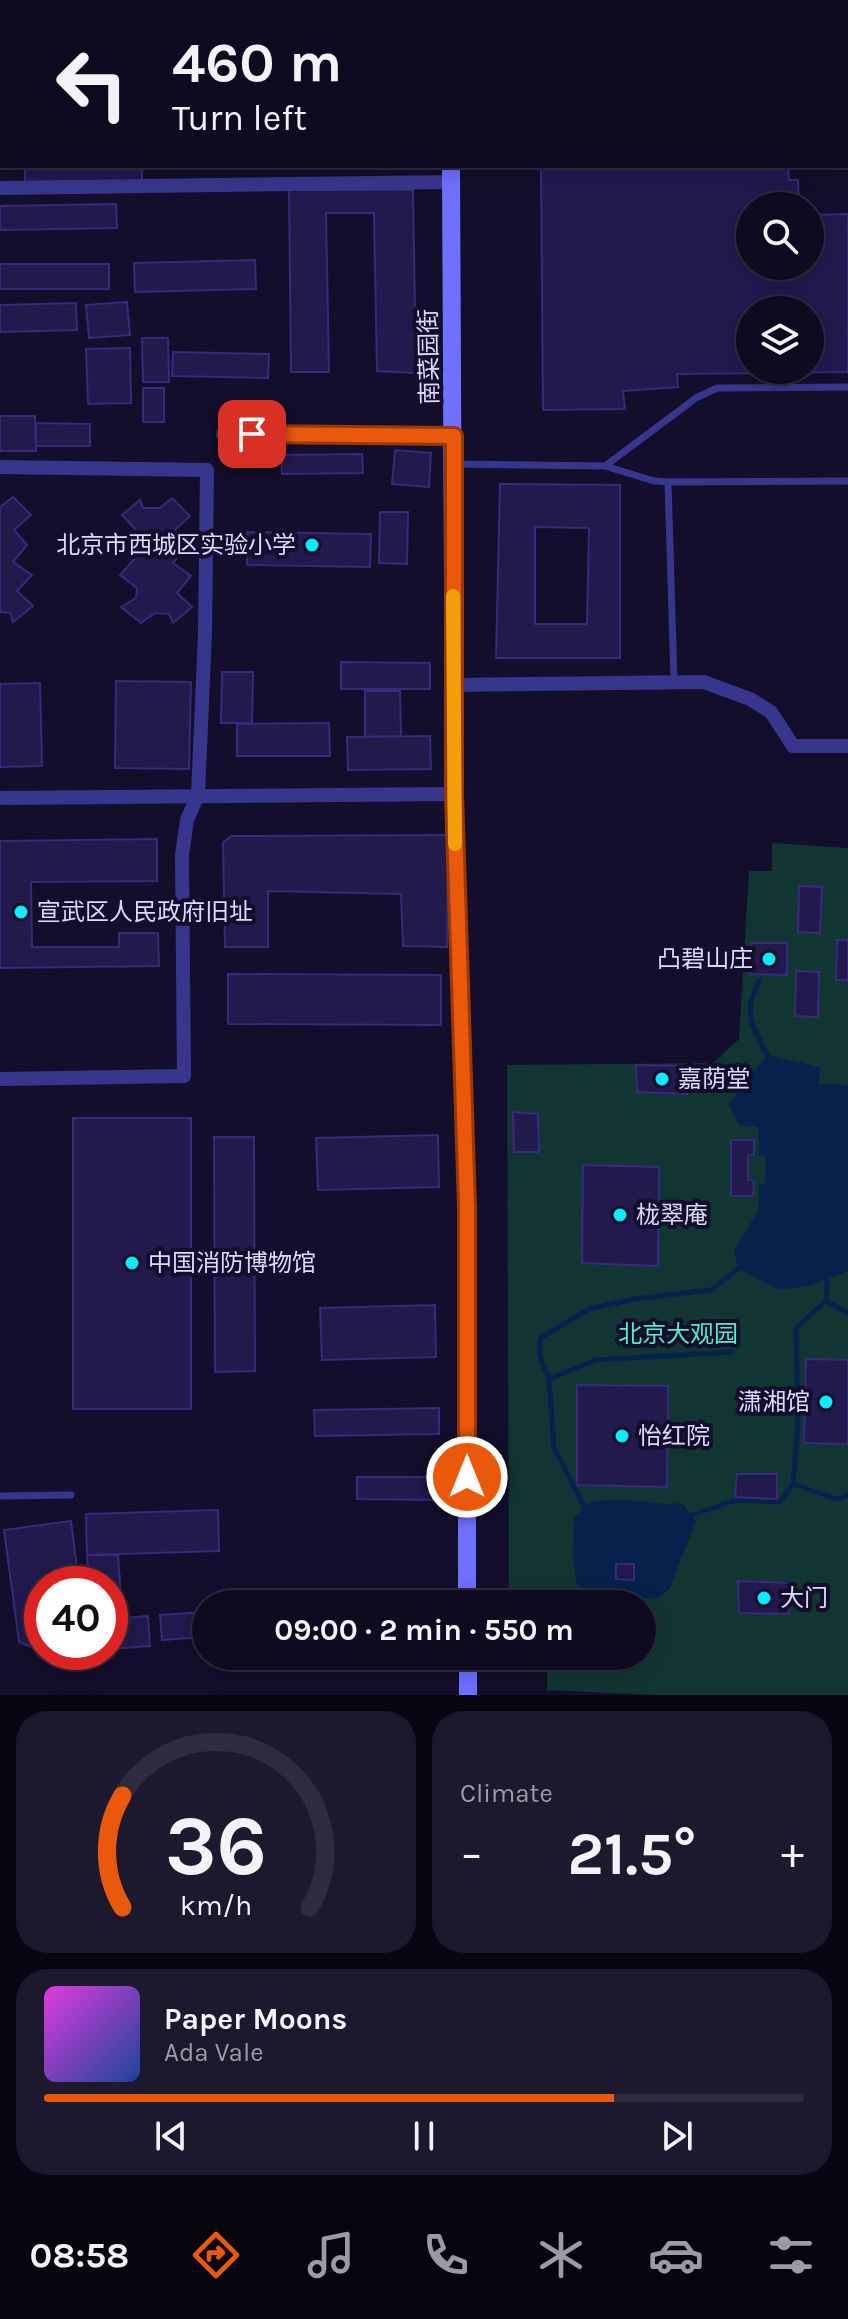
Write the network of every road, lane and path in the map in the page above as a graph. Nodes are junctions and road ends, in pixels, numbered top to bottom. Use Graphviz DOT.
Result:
graph roads {
  1 [pos="451,174"];
  2 [pos="0,188"];
  3 [pos="848,387"];
  4 [pos="223,434"];
  5 [pos="454,436"];
  6 [pos="454,464"];
  7 [pos="605,466"];
  8 [pos="0,467"];
  9 [pos="848,481"];
  10 [pos="668,482"];
  11 [pos="674,681"];
  12 [pos="453,685"];
  13 [pos="848,746"];
  14 [pos="454,794"];
  15 [pos="198,795"];
  16 [pos="0,798"];
  17 [pos="0,1079"];
  18 [pos="71,1495"];
  19 [pos="0,1496"];
  20 [pos="467,1590"];
  21 [pos="468,1670"];
  22 [pos="468,1695"];
  1 -- 2 [label="street"];
  1 -- 5 [label="street, 南菜园街"];
  3 -- 7 [label="lane"];
  4 -- 5 [label="street"];
  5 -- 6 [label="street, 南菜园街"];
  6 -- 7 [label="lane"];
  6 -- 12 [label="street, 南菜园街"];
  7 -- 10 [label="lane"];
  8 -- 15 [label="street"];
  9 -- 10 [label="lane"];
  10 -- 11 [label="lane"];
  11 -- 12 [label="street"];
  11 -- 13 [label="street"];
  12 -- 14 [label="street, 南菜园街"];
  14 -- 15 [label="street"];
  14 -- 20 [label="street, 南菜园街"];
  15 -- 16 [label="street"];
  15 -- 17 [label="street"];
  18 -- 19 [label="lane"];
  21 -- 22 [label="street"];
}
